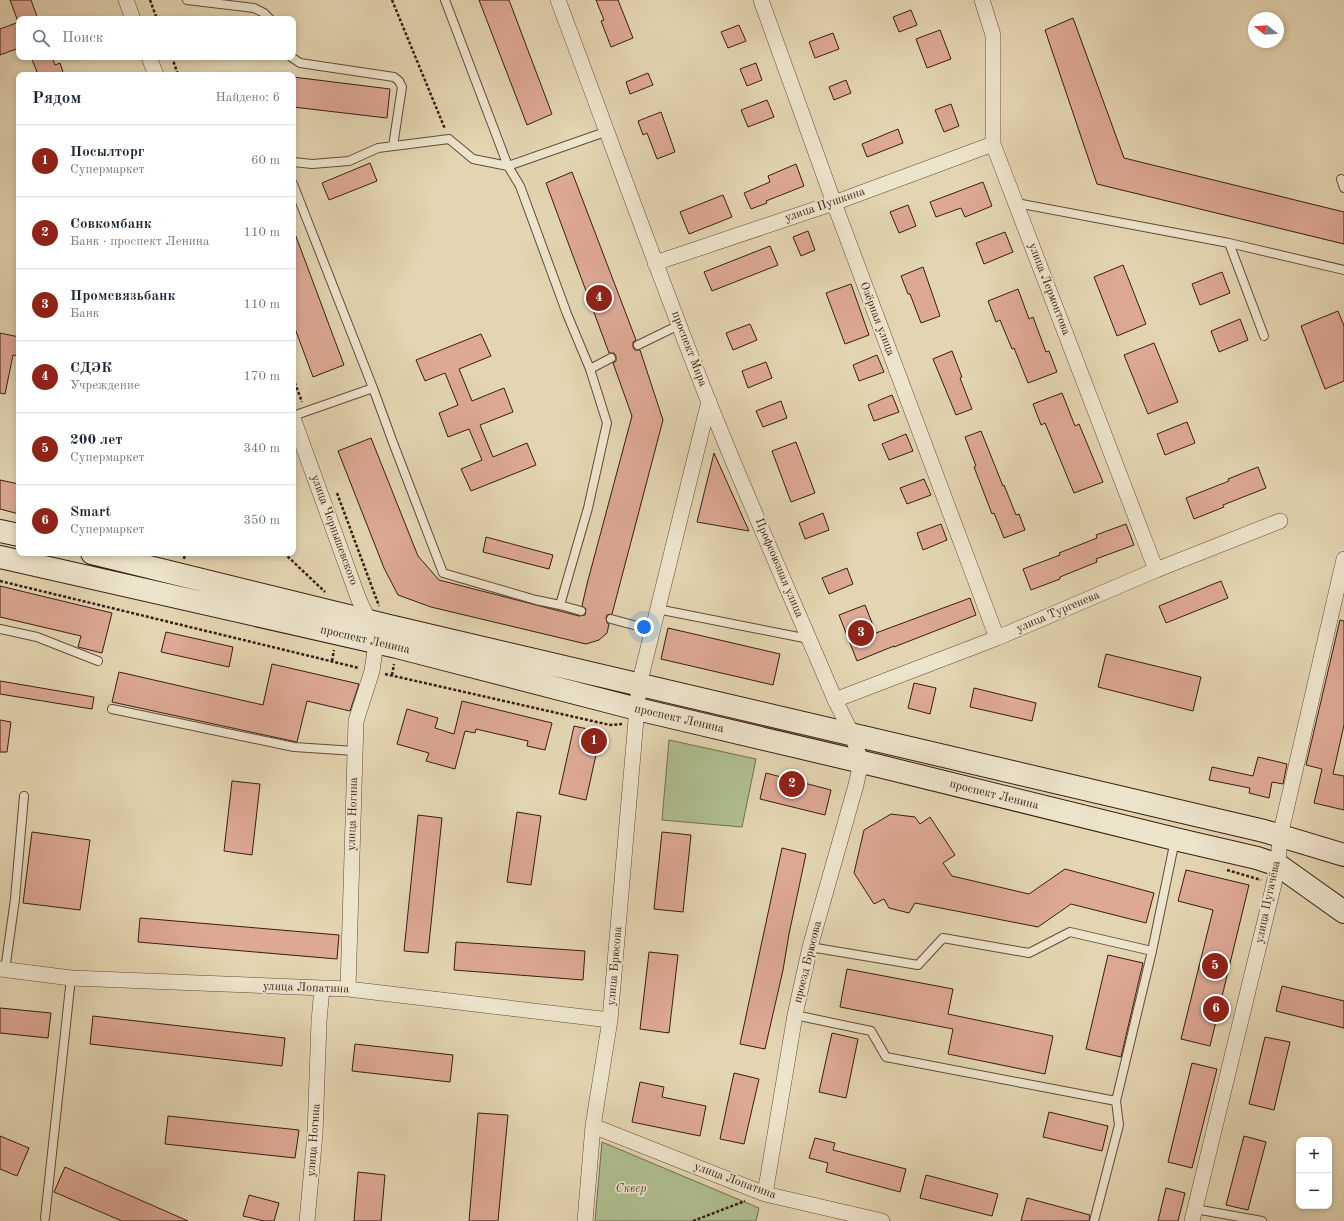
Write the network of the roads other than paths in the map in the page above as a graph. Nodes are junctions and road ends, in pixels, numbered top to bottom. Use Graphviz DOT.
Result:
graph roads {
  1 [pos="126,0"];
  2 [pos="187,0"];
  3 [pos="445,0"];
  4 [pos="558,0"];
  5 [pos="761,0"];
  6 [pos="982,0"];
  7 [pos="132,16"];
  8 [pos="267,16"];
  9 [pos="150,60"];
  10 [pos="296,60"];
  11 [pos="155,72"];
  12 [pos="608,131"];
  13 [pos="993,144"];
  14 [pos="393,146"];
  15 [pos="296,162"];
  16 [pos="508,166"];
  17 [pos="1341,179"];
  18 [pos="1344,188"];
  19 [pos="296,192"];
  20 [pos="834,203"];
  21 [pos="1016,203"];
  22 [pos="1229,243"];
  23 [pos="655,264"];
  24 [pos="1344,270"];
  25 [pos="679,325"];
  26 [pos="1264,336"];
  27 [pos="638,345"];
  28 [pos="611,358"];
  29 [pos="590,369"];
  30 [pos="373,388"];
  31 [pos="709,401"];
  32 [pos="296,416"];
  33 [pos="296,425"];
  34 [pos="1280,521"];
  35 [pos="0,531"];
  36 [pos="16,534"];
  37 [pos="104,556"];
  38 [pos="0,557"];
  39 [pos="1344,559"];
  40 [pos="1156,570"];
  41 [pos="560,605"];
  42 [pos="657,609"];
  43 [pos="581,611"];
  44 [pos="611,619"];
  45 [pos="369,621"];
  46 [pos="0,629"];
  47 [pos="652,630"];
  48 [pos="997,638"];
  49 [pos="809,639"];
  50 [pos="376,642"];
  51 [pos="98,661"];
  52 [pos="639,685"];
  53 [pos="835,700"];
  54 [pos="112,709"];
  55 [pos="637,716"];
  56 [pos="852,734"];
  57 [pos="355,750"];
  58 [pos="861,762"];
  59 [pos="24,796"];
  60 [pos="1280,836"];
  61 [pos="1175,840"];
  62 [pos="1344,855"];
  63 [pos="1278,865"];
  64 [pos="1344,912"];
  65 [pos="810,947"];
  66 [pos="1152,951"];
  67 [pos="2,970"];
  68 [pos="71,978"];
  69 [pos="322,988"];
  70 [pos="348,989"];
  71 [pos="795,1015"];
  72 [pos="610,1020"];
  73 [pos="1116,1101"];
  74 [pos="593,1126"];
  75 [pos="765,1194"];
  76 [pos="1193,1215"];
  77 [pos="45,1218"];
  78 [pos="307,1221"];
  79 [pos="584,1221"];
  80 [pos="882,1221"];
  81 [pos="1094,1221"];
  82 [pos="1262,1221"];
  1 -- 7 [label="street"];
  2 -- 8 [label="lane"];
  3 -- 16 [label="lane"];
  4 -- 12 [label="street, проспект Мира"];
  5 -- 20 [label="street, Озёрная улица"];
  6 -- 13 [label="street, улица Лермонтова"];
  9 -- 11 [label="street"];
  10 -- 14 [label="lane"];
  12 -- 16 [label="lane"];
  12 -- 23 [label="street, проспект Мира"];
  13 -- 20 [label="street, улица Пушкина"];
  13 -- 21 [label="street, улица Лермонтова"];
  14 -- 15 [label="lane"];
  14 -- 16 [label="lane"];
  16 -- 29 [label="lane"];
  17 -- 18 [label="lane"];
  19 -- 30 [label="lane"];
  20 -- 23 [label="street, улица Пушкина"];
  20 -- 48 [label="street, Озёрная улица"];
  21 -- 22 [label="lane"];
  21 -- 40 [label="street, улица Лермонтова"];
  22 -- 24 [label="lane"];
  22 -- 26 [label="lane"];
  23 -- 25 [label="street, проспект Мира"];
  25 -- 27 [label="lane"];
  25 -- 31 [label="street, проспект Мира"];
  28 -- 29 [label="lane"];
  29 -- 41 [label="lane"];
  30 -- 32 [label="lane"];
  30 -- 41 [label="lane"];
  31 -- 42 [label="street, проспект Мира"];
  31 -- 49 [label="street, Профсоюзная улица"];
  33 -- 45 [label="street, улица Чернышевского"];
  34 -- 40 [label="street, улица Тургенева"];
  35 -- 36 [label="main road"];
  37 -- 45 [label="main road, проспект Ленина"];
  38 -- 50 [label="main road, проспект Ленина"];
  39 -- 60 [label="street, улица Пугачёва"];
  40 -- 48 [label="street, улица Тургенева"];
  41 -- 43 [label="lane"];
  42 -- 47 [label="street, проспект Мира"];
  42 -- 49 [label="lane"];
  44 -- 47 [label="lane"];
  45 -- 50 [label="street, улица Чернышевского"];
  45 -- 52 [label="main road, проспект Ленина"];
  46 -- 51 [label="lane"];
  47 -- 52 [label="street, проспект Мира"];
  48 -- 53 [label="street, улица Тургенева"];
  49 -- 53 [label="street, Профсоюзная улица"];
  50 -- 55 [label="main road, проспект Ленина"];
  50 -- 57 [label="street, улица Ногина"];
  52 -- 55 [label="street, проспект Мира"];
  52 -- 56 [label="main road, проспект Ленина"];
  53 -- 56 [label="street, Профсоюзная улица"];
  54 -- 57 [label="lane"];
  55 -- 58 [label="main road, проспект Ленина"];
  55 -- 72 [label="street, улица Брюсова"];
  56 -- 58 [label="street"];
  56 -- 60 [label="main road, проспект Ленина"];
  57 -- 70 [label="street, улица Ногина"];
  58 -- 61 [label="main road, проспект Ленина"];
  58 -- 65 [label="street, проезд Брюсова"];
  59 -- 67 [label="lane"];
  60 -- 62 [label="main road, проспект Ленина"];
  60 -- 63 [label="street, улица Пугачёва"];
  61 -- 63 [label="main road, проспект Ленина"];
  61 -- 66 [label="lane"];
  63 -- 64 [label="main road, проспект Ленина"];
  63 -- 76 [label="street, улица Пугачёва"];
  65 -- 66 [label="lane"];
  65 -- 71 [label="street, проезд Брюсова"];
  66 -- 73 [label="lane"];
  67 -- 68 [label="street, улица Лопатина"];
  68 -- 69 [label="street, улица Лопатина"];
  68 -- 77 [label="lane"];
  69 -- 70 [label="street, улица Лопатина"];
  69 -- 78 [label="street, улица Ногина"];
  70 -- 72 [label="street, улица Лопатина"];
  71 -- 73 [label="lane"];
  71 -- 75 [label="street, проезд Брюсова"];
  72 -- 74 [label="street, улица Брюсова"];
  73 -- 81 [label="lane"];
  74 -- 75 [label="street, улица Лопатина"];
  74 -- 79 [label="street, улица Брюсова"];
  75 -- 80 [label="street, улица Лопатина"];
  76 -- 82 [label="lane"];
}
